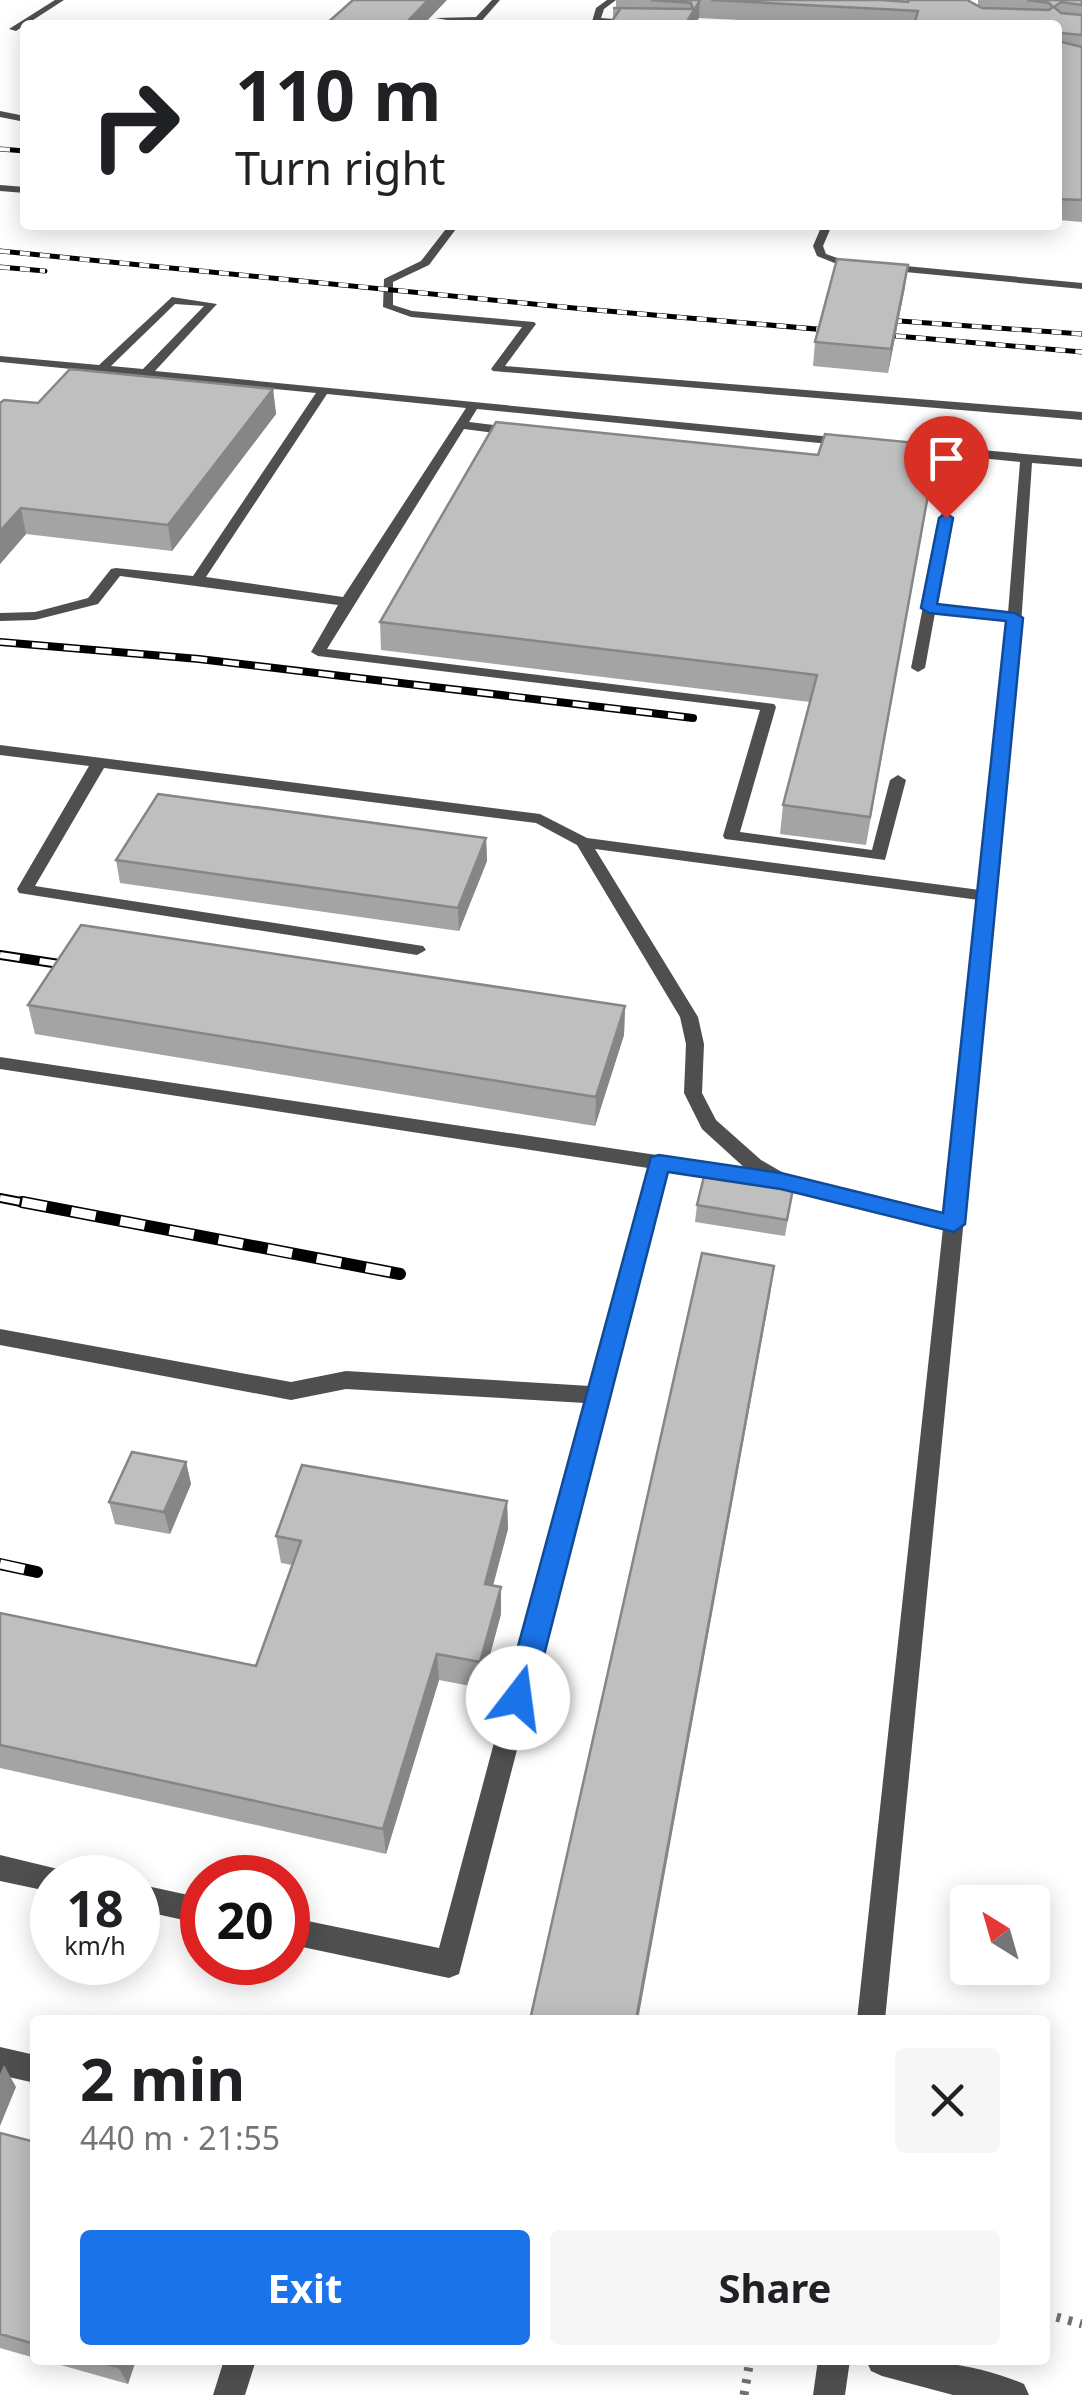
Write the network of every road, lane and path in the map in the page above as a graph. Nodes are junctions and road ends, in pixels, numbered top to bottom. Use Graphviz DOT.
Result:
graph roads {
  1 [pos="60,0"];
  2 [pos="496,0"];
  3 [pos="611,0"];
  4 [pos="439,18"];
  5 [pos="28,20"];
  6 [pos="458,20"];
  7 [pos="479,20"];
  8 [pos="597,20"];
  9 [pos="20,25"];
  10 [pos="0,28"];
  11 [pos="14,29"];
  12 [pos="20,30"];
  13 [pos="450,230"];
  14 [pos="824,230"];
  15 [pos="1082,286"];
  16 [pos="0,359"];
  17 [pos="102,369"];
  18 [pos="146,374"];
  19 [pos="323,391"];
  20 [pos="472,406"];
  21 [pos="1082,416"];
  22 [pos="461,426"];
  23 [pos="534,433"];
  24 [pos="873,444"];
  25 [pos="892,446"];
  26 [pos="1026,459"];
  27 [pos="1082,463"];
  28 [pos="946,518"];
  29 [pos="197,580"];
  30 [pos="347,602"];
  31 [pos="929,608"];
  32 [pos="0,618"];
  33 [pos="1015,618"];
  34 [pos="918,668"];
  35 [pos="0,750"];
  36 [pos="99,763"];
  37 [pos="898,780"];
  38 [pos="583,842"];
  39 [pos="988,896"];
  40 [pos="417,950"];
  41 [pos="0,1063"];
  42 [pos="659,1163"];
  43 [pos="781,1181"];
  44 [pos="954,1224"];
  45 [pos="0,1338"];
  46 [pos="598,1395"];
  47 [pos="0,1868"];
  48 [pos="30,1874"];
  49 [pos="310,1935"];
  50 [pos="872,2015"];
  51 [pos="0,2061"];
  52 [pos="30,2068"];
  53 [pos="1050,2315"];
  54 [pos="1082,2324"];
  55 [pos="238,2365"];
  56 [pos="749,2365"];
  57 [pos="833,2365"];
  58 [pos="901,2365"];
  59 [pos="229,2395"];
  60 [pos="744,2395"];
  61 [pos="828,2395"];
  62 [pos="1013,2395"];
  1 -- 5 [label="lane"];
  2 -- 7 [label="lane"];
  3 -- 8 [label="lane"];
  4 -- 6 [label="lane"];
  9 -- 11 [label="lane"];
  10 -- 11 [label="lane"];
  11 -- 12 [label="lane"];
  13 -- 21 [label="lane"];
  14 -- 15 [label="lane"];
  16 -- 17 [label="lane"];
  17 -- 18 [label="lane"];
  17 -- 18 [label="lane"];
  18 -- 19 [label="lane"];
  19 -- 20 [label="lane"];
  19 -- 29 [label="lane"];
  20 -- 22 [label="lane"];
  20 -- 24 [label="lane"];
  22 -- 23 [label="lane"];
  22 -- 30 [label="lane"];
  25 -- 26 [label="lane"];
  26 -- 27 [label="lane"];
  26 -- 33 [label="lane"];
  28 -- 31 [label="lane"];
  29 -- 30 [label="lane"];
  29 -- 32 [label="lane"];
  30 -- 37 [label="lane"];
  31 -- 33 [label="lane"];
  31 -- 34 [label="lane"];
  33 -- 39 [label="lane"];
  35 -- 36 [label="lane"];
  36 -- 38 [label="lane"];
  36 -- 40 [label="lane"];
  38 -- 39 [label="lane"];
  38 -- 43 [label="lane"];
  39 -- 44 [label="lane"];
  41 -- 42 [label="lane"];
  42 -- 43 [label="lane"];
  42 -- 46 [label="lane"];
  43 -- 44 [label="lane"];
  44 -- 50 [label="lane"];
  45 -- 46 [label="lane"];
  46 -- 49 [label="lane"];
  47 -- 48 [label="lane"];
  51 -- 52 [label="lane"];
  53 -- 54 [label="path"];
  55 -- 59 [label="lane"];
  56 -- 60 [label="path"];
  57 -- 61 [label="lane"];
  58 -- 62 [label="lane"];
}
